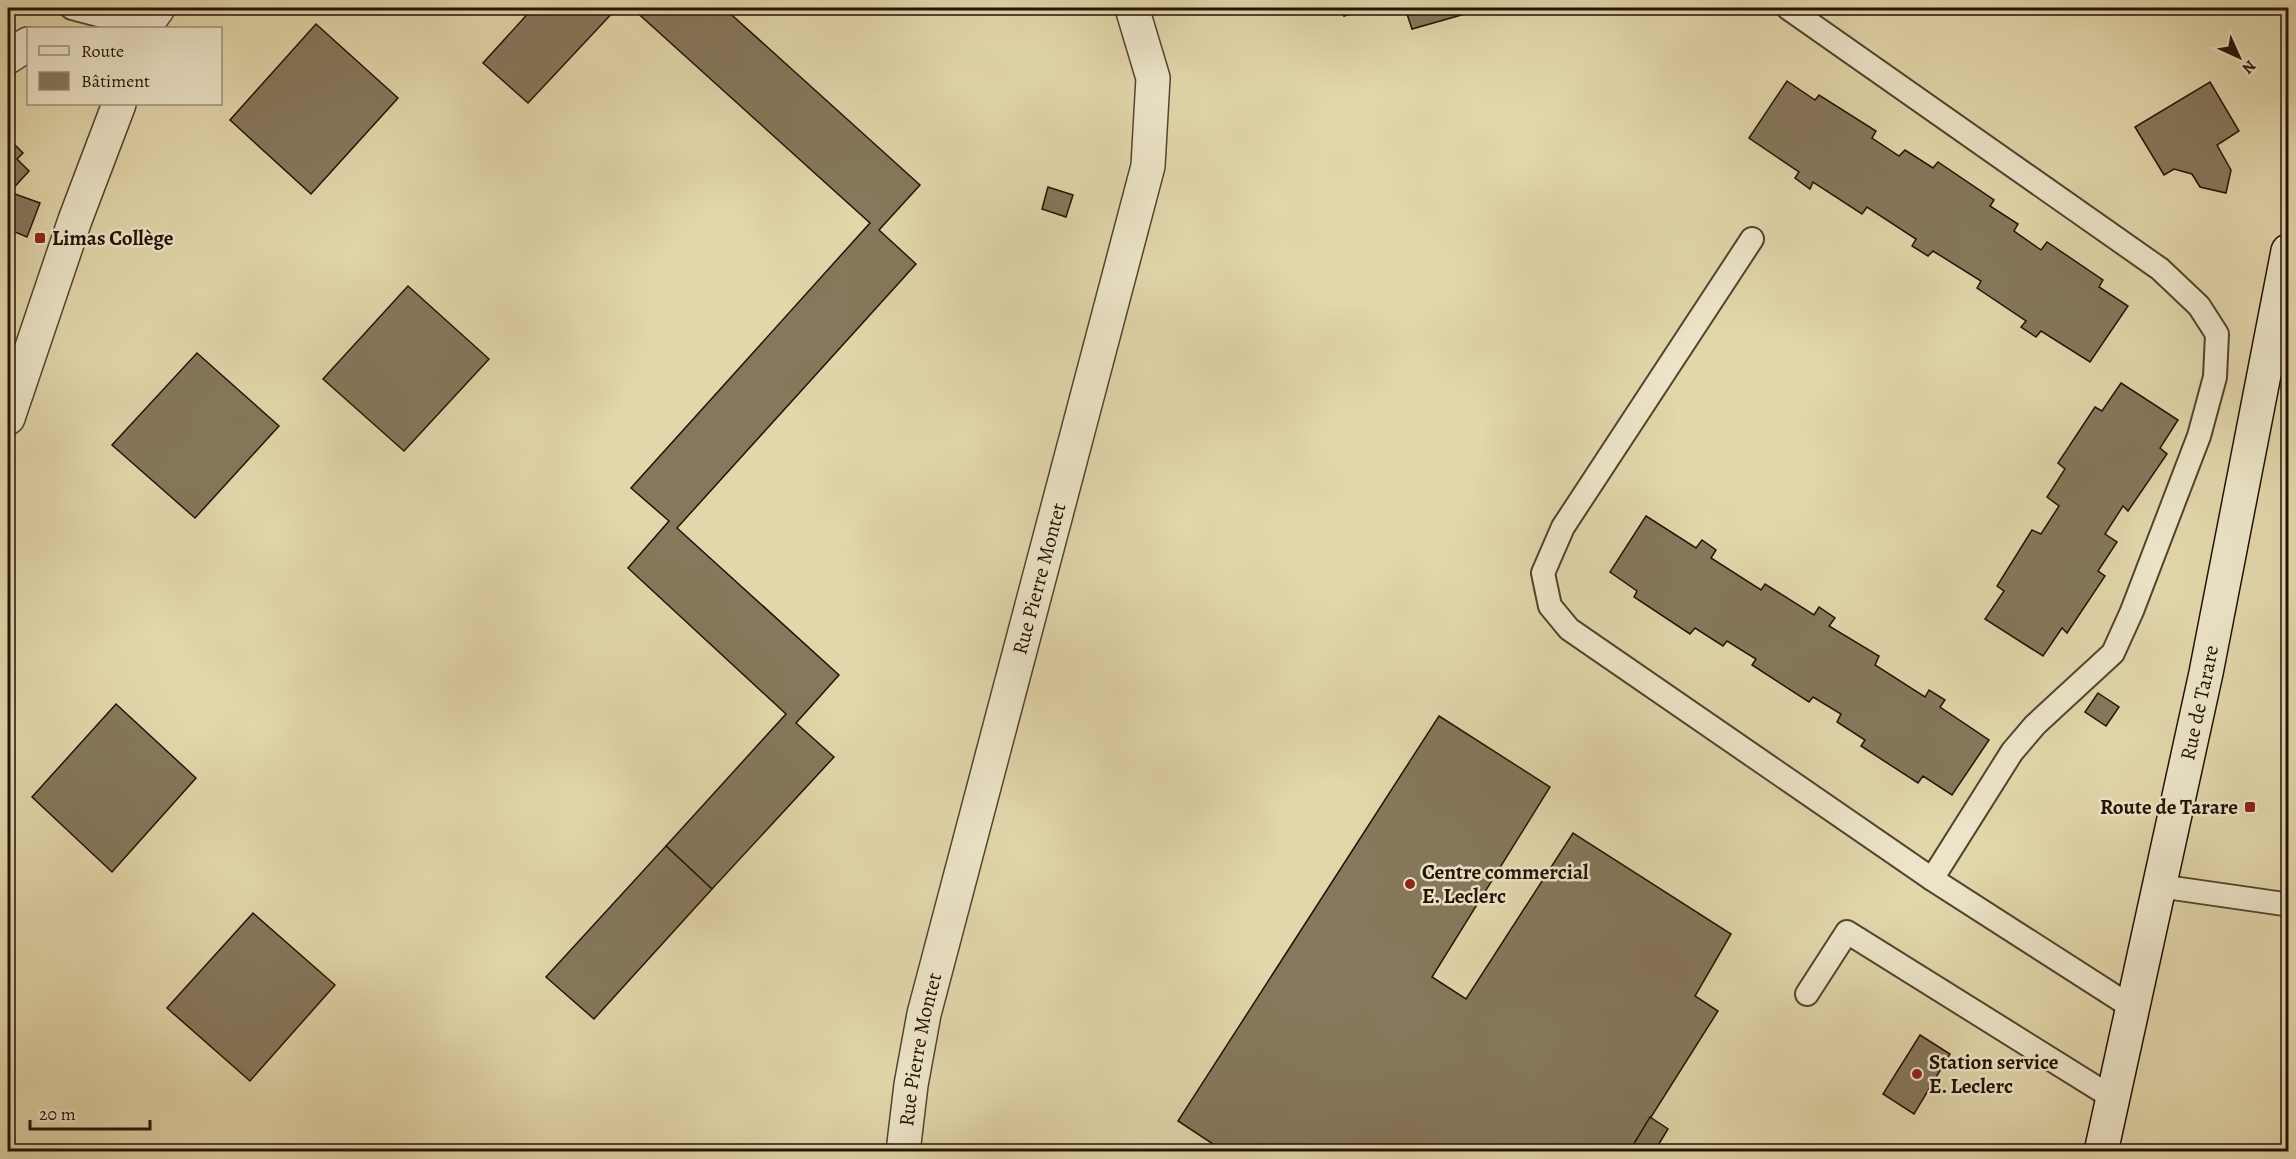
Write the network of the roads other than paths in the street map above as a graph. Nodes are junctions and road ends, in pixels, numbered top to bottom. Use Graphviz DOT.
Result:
graph roads {
  1 [pos="72,8"];
  2 [pos="1132,8"];
  3 [pos="1788,8"];
  4 [pos="145,23"];
  5 [pos="8,38"];
  6 [pos="27,42"];
  7 [pos="27,43"];
  8 [pos="8,57"];
  9 [pos="119,105"];
  10 [pos="1752,239"];
  11 [pos="2289,252"];
  12 [pos="8,418"];
  13 [pos="1932,879"];
  14 [pos="2159,886"];
  15 [pos="2284,904"];
  16 [pos="1807,994"];
  17 [pos="2133,1008"];
  18 [pos="2113,1098"];
  19 [pos="903,1152"];
  20 [pos="2101,1152"];
  1 -- 4 [label="lane"];
  2 -- 19 [label="street, Rue Pierre Montet"];
  3 -- 13 [label="lane"];
  5 -- 6 [label="lane"];
  7 -- 8 [label="street"];
  9 -- 12 [label="street"];
  10 -- 13 [label="lane"];
  11 -- 14 [label="street, Rue de Tarare"];
  13 -- 17 [label="lane"];
  14 -- 15 [label="lane"];
  14 -- 17 [label="street, Rue de Tarare"];
  16 -- 18 [label="lane"];
  17 -- 18 [label="street, Rue de Tarare"];
  18 -- 20 [label="street, Rue de Tarare"];
}
